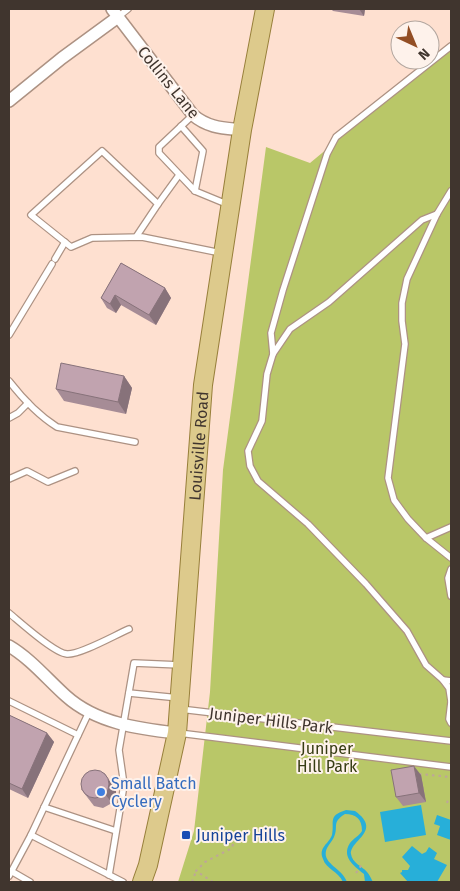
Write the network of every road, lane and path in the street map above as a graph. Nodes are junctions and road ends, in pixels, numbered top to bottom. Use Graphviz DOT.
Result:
graph roads {
  1 [pos="128,9"];
  2 [pos="265,9"];
  3 [pos="115,13"];
  4 [pos="451,46"];
  5 [pos="9,101"];
  6 [pos="193,115"];
  7 [pos="181,126"];
  8 [pos="242,130"];
  9 [pos="179,175"];
  10 [pos="195,191"];
  11 [pos="451,191"];
  12 [pos="158,204"];
  13 [pos="231,206"];
  14 [pos="437,214"];
  15 [pos="136,237"];
  16 [pos="65,242"];
  17 [pos="223,254"];
  18 [pos="9,335"];
  19 [pos="273,354"];
  20 [pos="9,381"];
  21 [pos="28,403"];
  22 [pos="9,418"];
  23 [pos="135,442"];
  24 [pos="75,471"];
  25 [pos="9,479"];
  26 [pos="451,527"];
  27 [pos="426,538"];
  28 [pos="451,558"];
  29 [pos="451,570"];
  30 [pos="451,596"];
  31 [pos="9,613"];
  32 [pos="129,630"];
  33 [pos="9,646"];
  34 [pos="183,665"];
  35 [pos="443,680"];
  36 [pos="451,681"];
  37 [pos="129,692"];
  38 [pos="9,701"];
  39 [pos="451,702"];
  40 [pos="180,704"];
  41 [pos="88,712"];
  42 [pos="451,723"];
  43 [pos="124,724"];
  44 [pos="177,733"];
  45 [pos="78,735"];
  46 [pos="451,740"];
  47 [pos="451,767"];
  48 [pos="419,774"];
  49 [pos="451,777"];
  50 [pos="451,799"];
  51 [pos="447,803"];
  52 [pos="44,807"];
  53 [pos="116,831"];
  54 [pos="236,831"];
  55 [pos="31,835"];
  56 [pos="363,863"];
  57 [pos="196,871"];
  58 [pos="356,873"];
  59 [pos="10,874"];
  60 [pos="108,875"];
  61 [pos="27,881"];
  62 [pos="124,882"];
  63 [pos="142,882"];
  64 [pos="192,882"];
  65 [pos="213,882"];
  1 -- 3 [label="lane"];
  2 -- 8 [label="main road, Louisville Road"];
  3 -- 5 [label="street"];
  3 -- 6 [label="street, Collins Lane"];
  4 -- 19 [label="lane"];
  6 -- 7 [label="lane"];
  6 -- 8 [label="street, Collins Lane"];
  7 -- 9 [label="lane"];
  7 -- 10 [label="lane"];
  8 -- 13 [label="main road, Louisville Road"];
  9 -- 10 [label="lane"];
  9 -- 12 [label="lane"];
  10 -- 13 [label="lane"];
  11 -- 14 [label="lane"];
  12 -- 15 [label="lane"];
  12 -- 16 [label="lane"];
  13 -- 17 [label="main road, Louisville Road"];
  14 -- 19 [label="lane"];
  14 -- 27 [label="lane"];
  15 -- 16 [label="lane"];
  15 -- 17 [label="lane"];
  16 -- 18 [label="lane"];
  17 -- 34 [label="main road, Louisville Road"];
  19 -- 35 [label="lane"];
  20 -- 21 [label="lane"];
  21 -- 22 [label="lane"];
  21 -- 23 [label="lane"];
  24 -- 25 [label="lane"];
  26 -- 27 [label="lane"];
  27 -- 28 [label="lane"];
  29 -- 30 [label="lane"];
  31 -- 32 [label="lane"];
  33 -- 41 [label="street"];
  34 -- 37 [label="lane"];
  34 -- 40 [label="main road, Louisville Road"];
  35 -- 36 [label="lane"];
  35 -- 39 [label="lane"];
  37 -- 40 [label="lane, Juniper Hills Park"];
  37 -- 43 [label="lane"];
  38 -- 45 [label="lane"];
  39 -- 42 [label="lane"];
  40 -- 44 [label="main road, Louisville Road"];
  40 -- 46 [label="lane, Juniper Hills Park"];
  41 -- 43 [label="street"];
  41 -- 45 [label="lane"];
  43 -- 44 [label="street"];
  43 -- 53 [label="lane"];
  44 -- 47 [label="lane, Juniper Hills Park"];
  44 -- 63 [label="main road, Louisville Road"];
  45 -- 52 [label="lane"];
  48 -- 49 [label="path"];
  50 -- 51 [label="path"];
  52 -- 53 [label="lane"];
  52 -- 55 [label="lane"];
  53 -- 60 [label="lane"];
  54 -- 57 [label="path"];
  55 -- 59 [label="lane"];
  55 -- 60 [label="lane"];
  56 -- 58 [label="path"];
  57 -- 64 [label="path"];
  57 -- 65 [label="path"];
  59 -- 61 [label="lane"];
  60 -- 62 [label="lane"];
}
